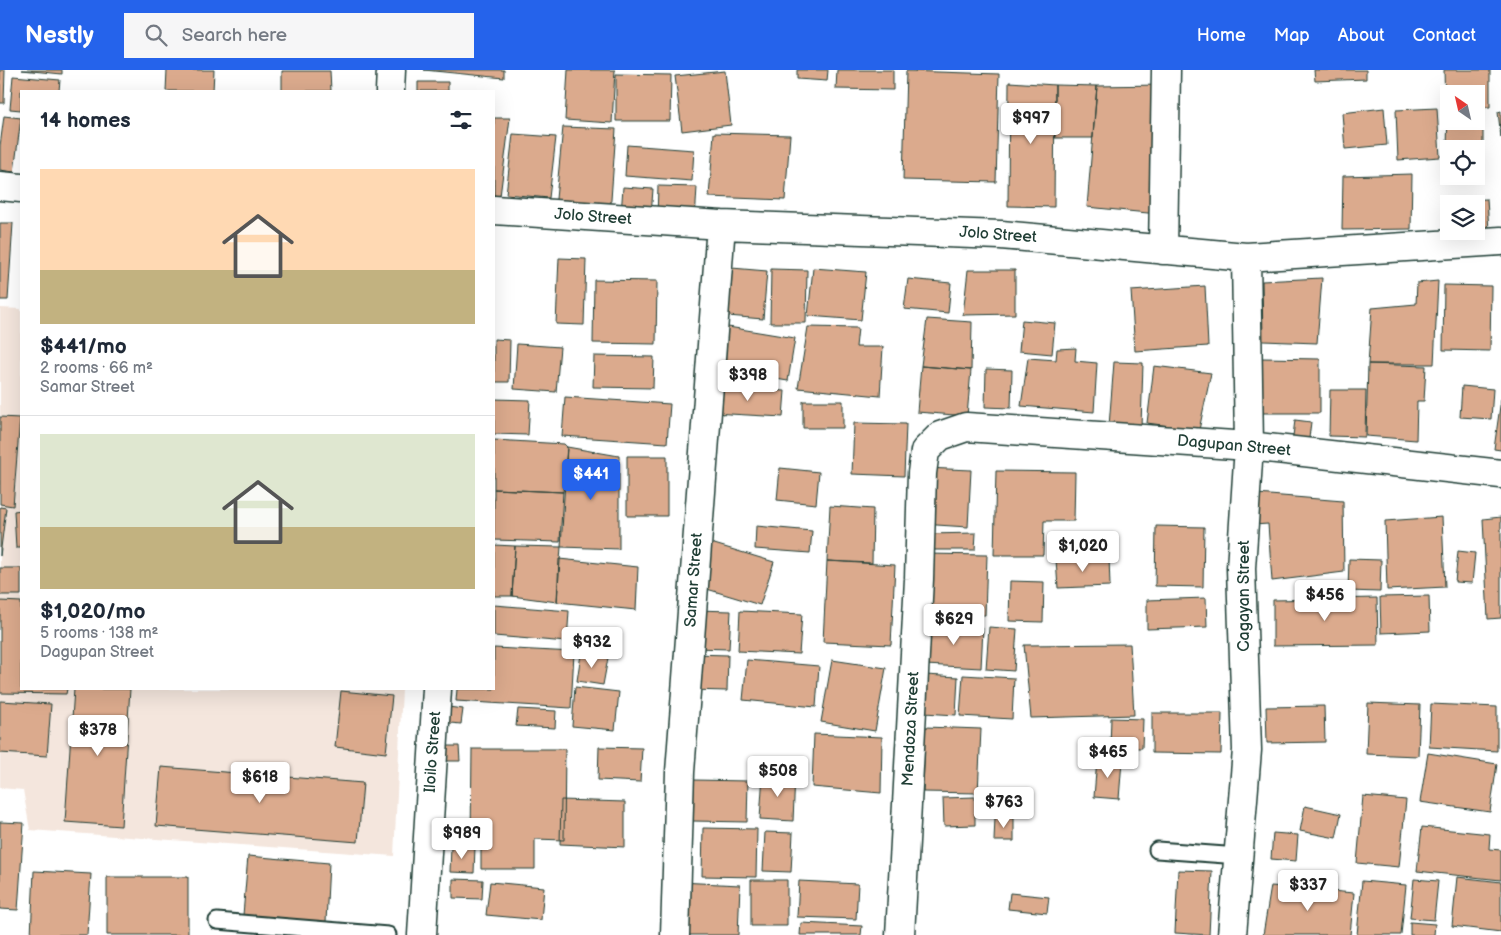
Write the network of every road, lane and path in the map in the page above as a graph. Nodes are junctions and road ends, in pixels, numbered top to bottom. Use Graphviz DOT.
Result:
graph roads {
  1 [pos="391,70"];
  2 [pos="1166,70"];
  3 [pos="390,90"];
  4 [pos="0,186"];
  5 [pos="20,188"];
  6 [pos="495,210"];
  7 [pos="721,225"];
  8 [pos="1501,241"];
  9 [pos="1163,250"];
  10 [pos="1246,257"];
  11 [pos="966,427"];
  12 [pos="1249,446"];
  13 [pos="1501,474"];
  14 [pos="437,690"];
  15 [pos="1157,850"];
  16 [pos="1238,856"];
  17 [pos="217,921"];
  18 [pos="388,935"];
  19 [pos="422,935"];
  20 [pos="675,935"];
  21 [pos="900,935"];
  22 [pos="1232,935"];
  1 -- 3 [label="street"];
  2 -- 9 [label="street"];
  4 -- 5 [label="street"];
  6 -- 7 [label="street, Jolo Street"];
  7 -- 9 [label="street, Jolo Street"];
  7 -- 20 [label="street, Samar Street"];
  8 -- 10 [label="street, Jolo Street"];
  9 -- 10 [label="street, Jolo Street"];
  10 -- 12 [label="street, Cagayan Street"];
  11 -- 12 [label="street, Dagupan Street"];
  11 -- 21 [label="street, Mendoza Street"];
  12 -- 13 [label="street, Dagupan Street"];
  12 -- 16 [label="street, Cagayan Street"];
  14 -- 19 [label="street, Iloilo Street"];
  15 -- 16 [label="lane"];
  16 -- 22 [label="street, Cagayan Street"];
  17 -- 18 [label="lane"];
}
